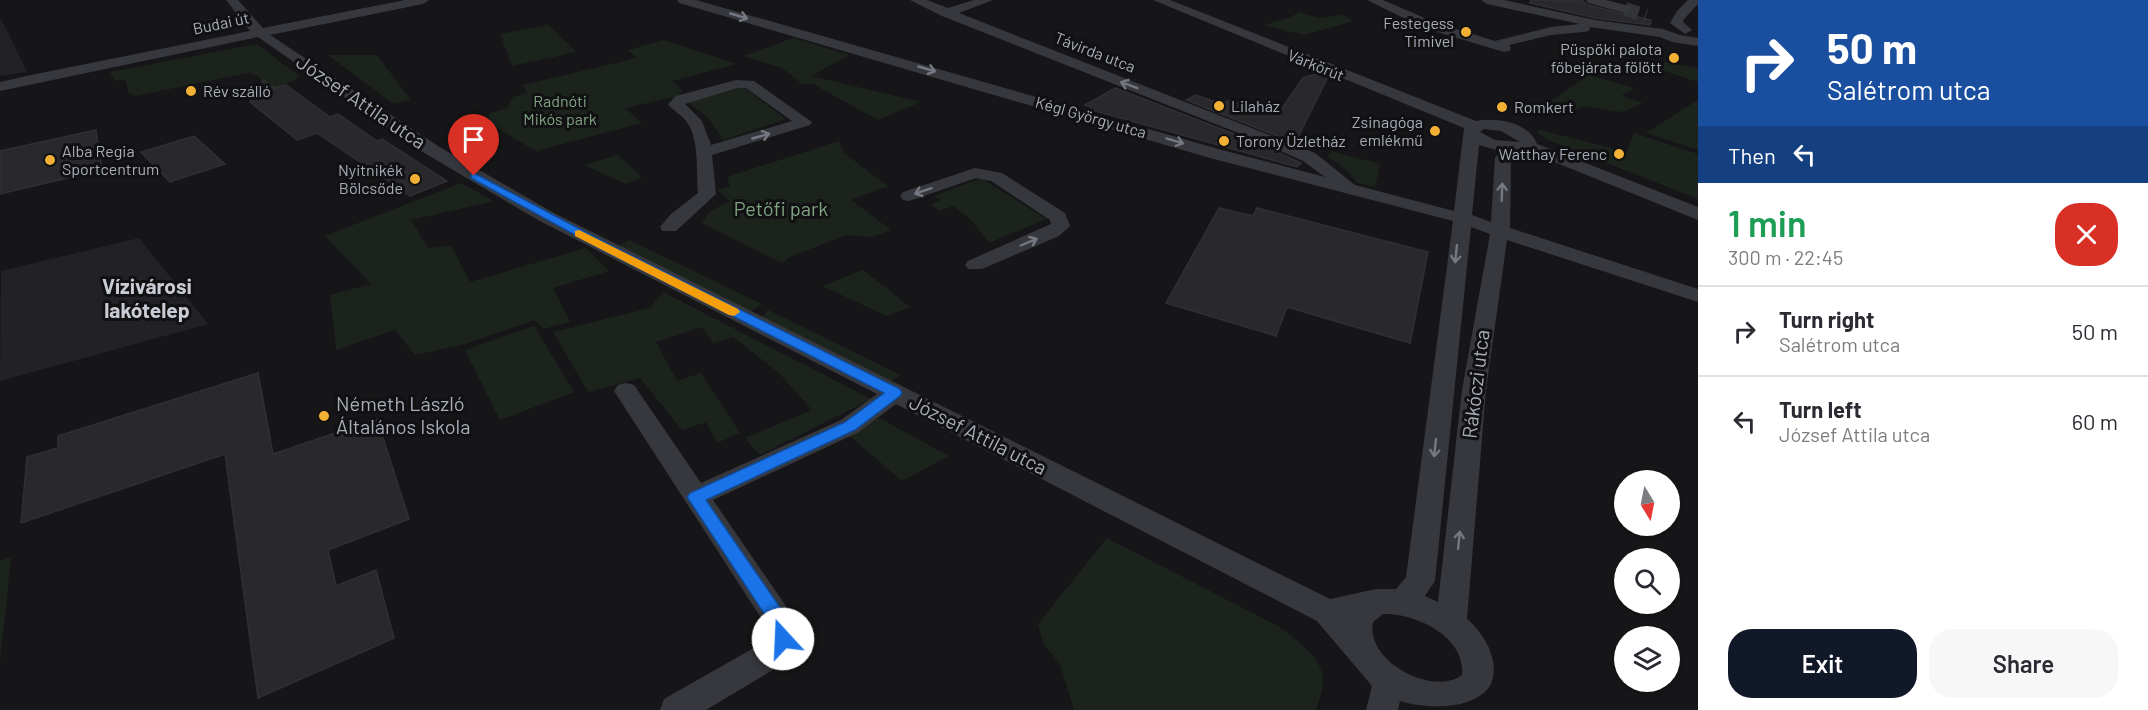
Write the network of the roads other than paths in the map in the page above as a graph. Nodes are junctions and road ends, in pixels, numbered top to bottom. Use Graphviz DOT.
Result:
graph roads {
  1 [pos="232,0"];
  2 [pos="423,0"];
  3 [pos="683,0"];
  4 [pos="916,0"];
  5 [pos="987,0"];
  6 [pos="1159,0"];
  7 [pos="1172,0"];
  8 [pos="1372,0"];
  9 [pos="1592,0"];
  10 [pos="1694,1"];
  11 [pos="1498,2"];
  12 [pos="1625,9"];
  13 [pos="946,13"];
  14 [pos="1698,14"];
  15 [pos="1656,18"];
  16 [pos="1595,24"];
  17 [pos="1684,27"];
  18 [pos="260,33"];
  19 [pos="1663,33"];
  20 [pos="1641,38"];
  21 [pos="1698,42"];
  22 [pos="0,80"];
  23 [pos="26,80"];
  24 [pos="0,87"];
  25 [pos="1483,123"];
  26 [pos="1521,145"];
  27 [pos="705,152"];
  28 [pos="1352,190"];
  29 [pos="909,196"];
  30 [pos="1698,209"];
  31 [pos="1698,214"];
  32 [pos="1461,218"];
  33 [pos="669,227"];
  34 [pos="1500,231"];
  35 [pos="975,265"];
  36 [pos="1698,296"];
  37 [pos="626,391"];
  38 [pos="894,393"];
  39 [pos="696,497"];
  40 [pos="1389,602"];
  41 [pos="1328,612"];
  42 [pos="1451,624"];
  43 [pos="1379,683"];
  44 [pos="1441,705"];
  45 [pos="676,710"];
  1 -- 18 [label="street, József Attila utca"];
  2 -- 18 [label="street, Budai út"];
  3 -- 28 [label="street, Kégl György utca, one-way"];
  4 -- 13 [label="street, Távirda utca"];
  5 -- 13 [label="street"];
  6 -- 25 [label="street, Várkörút"];
  7 -- 25 [label="street, Várkörút"];
  8 -- 16 [label="street"];
  9 -- 12 [label="street"];
  10 -- 17 [label="street"];
  11 -- 16 [label="street"];
  28 -- 13 [label="street, Távirda utca, one-way"];
  14 -- 17 [label="street"];
  15 -- 17 [label="street"];
  16 -- 19 [label="street"];
  17 -- 19 [label="street"];
  18 -- 23 [label="street, Budai út"];
  18 -- 38 [label="street, József Attila utca"];
  19 -- 20 [label="street"];
  19 -- 21 [label="street"];
  22 -- 23 [label="street, Budai út"];
  23 -- 24 [label="street, Budai út"];
  25 -- 26 [label="street, Várkörút"];
  25 -- 32 [label="street, Rákóczi utca"];
  26 -- 30 [label="street, Várkörút"];
  26 -- 31 [label="street, Várkörút"];
  34 -- 26 [label="street, Rákóczi utca, one-way"];
  27 -- 27 [label="street, one-way"];
  27 -- 33 [label="street"];
  28 -- 32 [label="street, Kégl György utca"];
  35 -- 29 [label="street, one-way"];
  32 -- 34 [label="street, Kégl György utca"];
  32 -- 40 [label="street, Rákóczi utca, one-way"];
  34 -- 36 [label="street, Kégl György utca"];
  42 -- 34 [label="street, Rákóczi utca, one-way"];
  37 -- 39 [label="street"];
  38 -- 39 [label="street"];
  38 -- 41 [label="street, József Attila utca"];
  39 -- 45 [label="street"];
  40 -- 41 [label="street"];
  40 -- 42 [label="street"];
  40 -- 43 [label="street, Rákóczi utca"];
  41 -- 43 [label="street, József Attila utca"];
  42 -- 44 [label="street"];
  43 -- 44 [label="street"];
}
